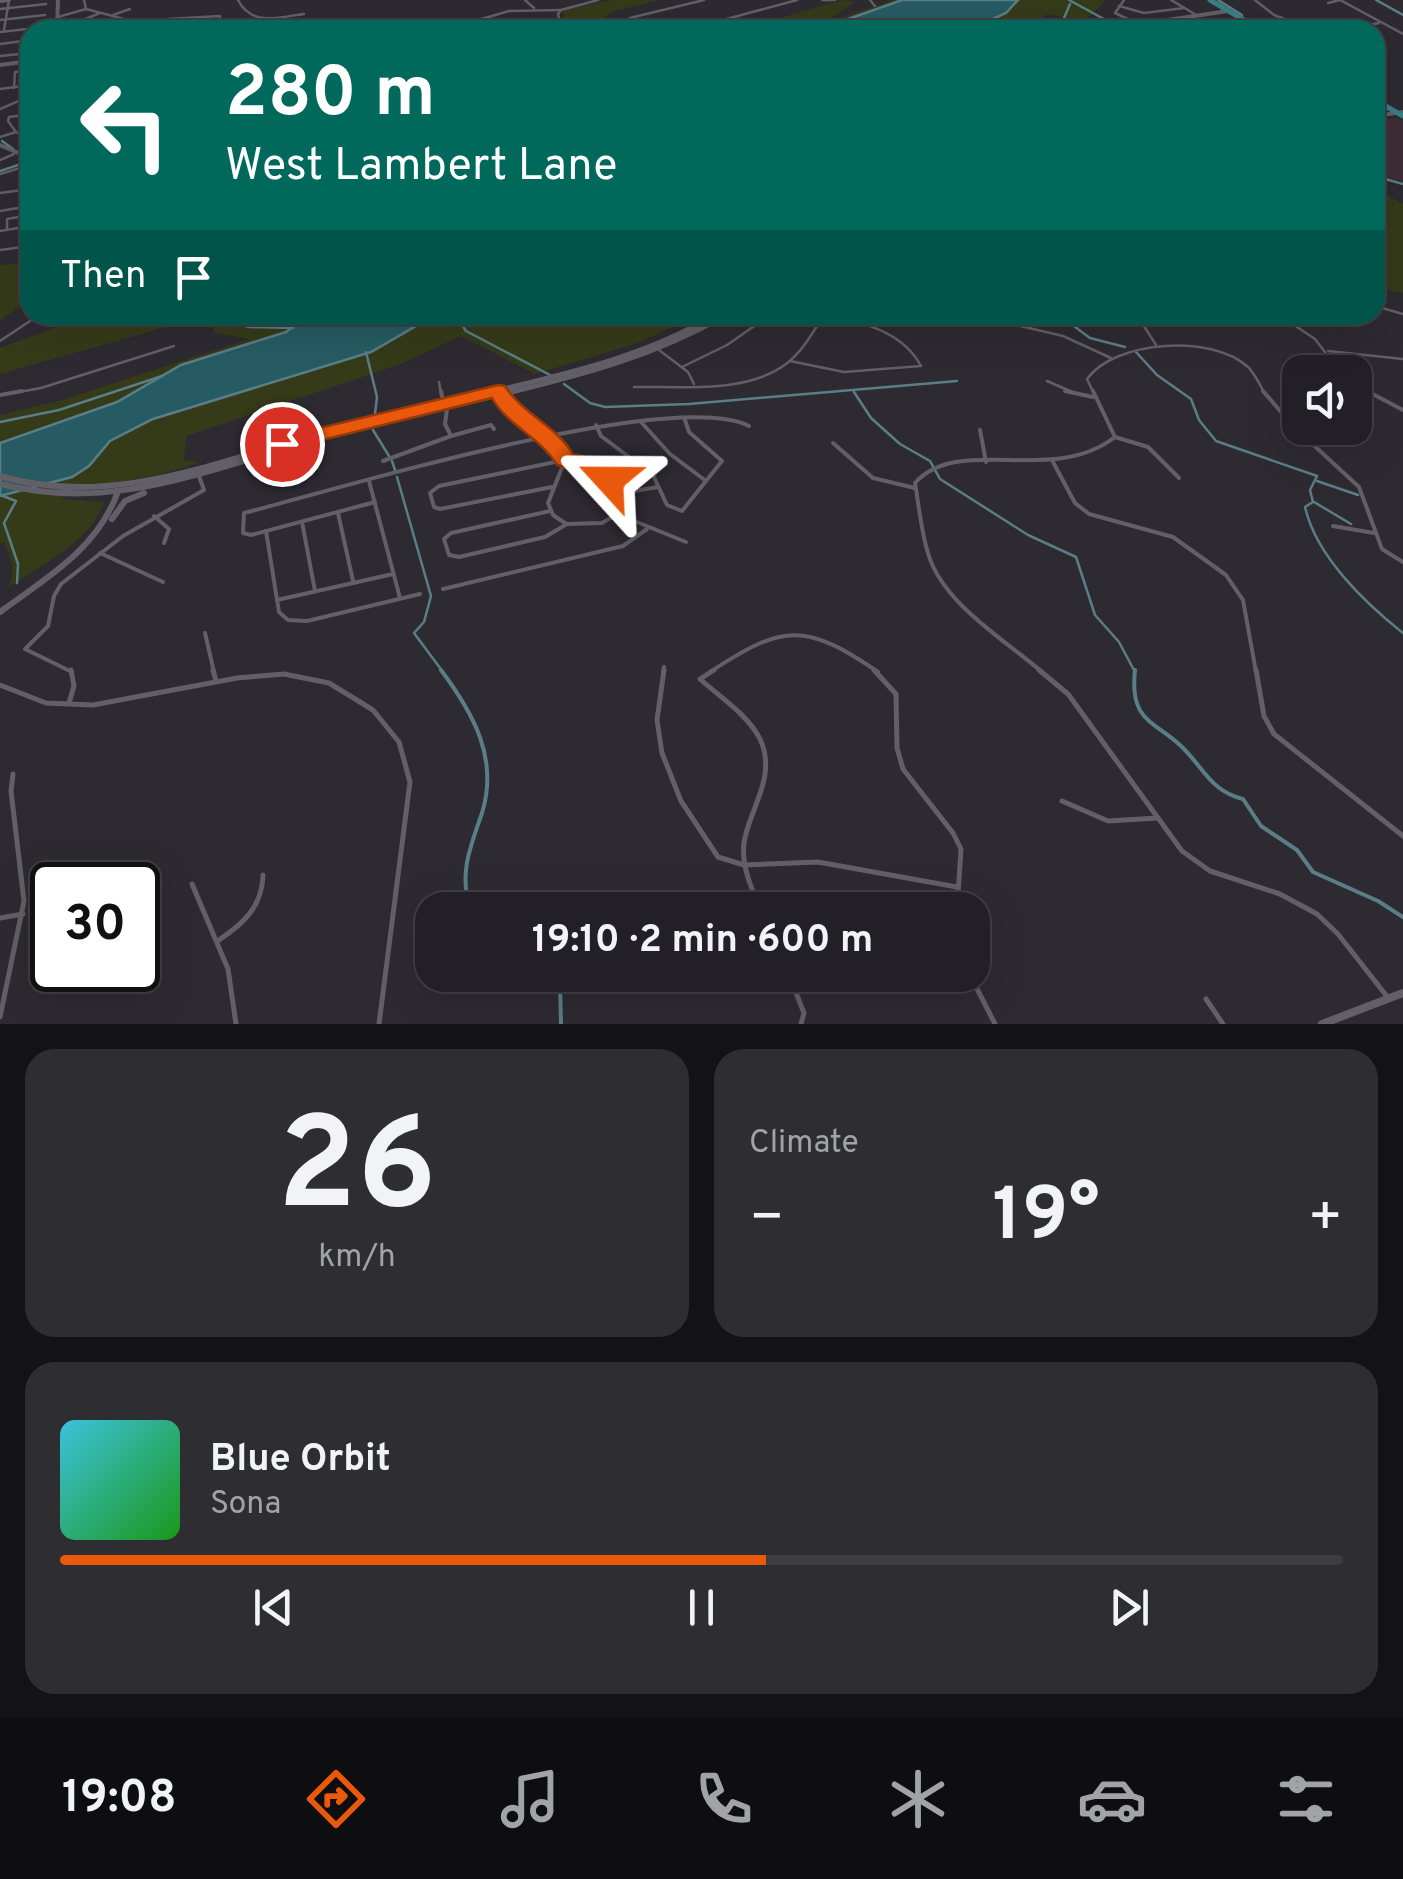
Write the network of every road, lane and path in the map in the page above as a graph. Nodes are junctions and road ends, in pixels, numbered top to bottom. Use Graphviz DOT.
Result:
graph roads {
  1 [pos="9,0"];
  2 [pos="58,0"];
  3 [pos="84,0"];
  4 [pos="238,0"];
  5 [pos="525,0"];
  6 [pos="598,0"];
  7 [pos="704,0"];
  8 [pos="795,0"];
  9 [pos="822,0"];
  10 [pos="835,0"];
  11 [pos="870,0"];
  12 [pos="1124,0"];
  13 [pos="1171,0"];
  14 [pos="1206,0"];
  15 [pos="1255,0"];
  16 [pos="1340,0"];
  17 [pos="0,1"];
  18 [pos="46,4"];
  19 [pos="1328,4"];
  20 [pos="874,6"];
  21 [pos="1119,6"];
  22 [pos="8,8"];
  23 [pos="130,8"];
  24 [pos="534,8"];
  25 [pos="1184,8"];
  26 [pos="0,9"];
  27 [pos="86,9"];
  28 [pos="561,10"];
  29 [pos="1223,11"];
  30 [pos="100,13"];
  31 [pos="45,15"];
  32 [pos="58,15"];
  33 [pos="113,15"];
  34 [pos="298,15"];
  35 [pos="1197,15"];
  36 [pos="3,20"];
  37 [pos="58,20"];
  38 [pos="83,20"];
  39 [pos="128,20"];
  40 [pos="164,20"];
  41 [pos="219,20"];
  42 [pos="475,20"];
  43 [pos="560,20"];
  44 [pos="628,20"];
  45 [pos="722,20"];
  46 [pos="1125,20"];
  47 [pos="1172,20"];
  48 [pos="1240,20"];
  49 [pos="1285,20"];
  50 [pos="1377,20"];
  51 [pos="0,33"];
  52 [pos="20,71"];
  53 [pos="20,87"];
  54 [pos="14,88"];
  55 [pos="0,90"];
  56 [pos="20,115"];
  57 [pos="16,132"];
  58 [pos="20,134"];
  59 [pos="0,137"];
  60 [pos="0,145"];
  61 [pos="14,154"];
  62 [pos="20,157"];
  63 [pos="0,160"];
  64 [pos="20,219"];
  65 [pos="20,228"];
  66 [pos="7,230"];
  67 [pos="0,231"];
  68 [pos="25,325"];
  69 [pos="698,325"];
  70 [pos="706,325"];
  71 [pos="757,325"];
  72 [pos="819,325"];
  73 [pos="858,325"];
  74 [pos="1016,325"];
  75 [pos="1143,325"];
  76 [pos="1295,325"];
  77 [pos="0,342"];
  78 [pos="1156,345"];
  79 [pos="174,346"];
  80 [pos="658,349"];
  81 [pos="1325,351"];
  82 [pos="1328,355"];
  83 [pos="1111,358"];
  84 [pos="1403,359"];
  85 [pos="790,361"];
  86 [pos="865,364"];
  87 [pos="682,366"];
  88 [pos="868,371"];
  89 [pos="439,382"];
  90 [pos="1048,382"];
  91 [pos="694,384"];
  92 [pos="634,387"];
  93 [pos="499,393"];
  94 [pos="1372,394"];
  95 [pos="0,395"];
  96 [pos="1094,397"];
  97 [pos="445,406"];
  98 [pos="1403,410"];
  99 [pos="484,419"];
  100 [pos="685,420"];
  101 [pos="641,422"];
  102 [pos="596,425"];
  103 [pos="748,426"];
  104 [pos="493,427"];
  105 [pos="980,430"];
  106 [pos="451,436"];
  107 [pos="1116,436"];
  108 [pos="547,438"];
  109 [pos="834,443"];
  110 [pos="275,446"];
  111 [pos="565,460"];
  112 [pos="383,462"];
  113 [pos="986,462"];
  114 [pos="1053,462"];
  115 [pos="232,466"];
  116 [pos="0,476"];
  117 [pos="199,476"];
  118 [pos="1179,478"];
  119 [pos="369,481"];
  120 [pos="707,481"];
  121 [pos="174,483"];
  122 [pos="0,484"];
  123 [pos="660,486"];
  124 [pos="552,487"];
  125 [pos="915,488"];
  126 [pos="116,490"];
  127 [pos="623,493"];
  128 [pos="375,502"];
  129 [pos="550,511"];
  130 [pos="338,513"];
  131 [pos="617,514"];
  132 [pos="154,516"];
  133 [pos="302,522"];
  134 [pos="566,524"];
  135 [pos="1333,526"];
  136 [pos="103,528"];
  137 [pos="647,529"];
  138 [pos="266,531"];
  139 [pos="1374,533"];
  140 [pos="686,542"];
  141 [pos="164,543"];
  142 [pos="100,553"];
  143 [pos="1403,562"];
  144 [pos="393,574"];
  145 [pos="163,582"];
  146 [pos="354,582"];
  147 [pos="443,588"];
  148 [pos="315,591"];
  149 [pos="420,594"];
  150 [pos="400,598"];
  151 [pos="276,600"];
  152 [pos="0,612"];
  153 [pos="205,633"];
  154 [pos="664,667"];
  155 [pos="216,682"];
  156 [pos="0,685"];
  157 [pos="69,704"];
  158 [pos="14,774"];
  159 [pos="1062,801"];
  160 [pos="1158,818"];
  161 [pos="1403,836"];
  162 [pos="744,865"];
  163 [pos="263,875"];
  164 [pos="192,884"];
  165 [pos="957,887"];
  166 [pos="754,892"];
  167 [pos="957,892"];
  168 [pos="22,914"];
  169 [pos="0,918"];
  170 [pos="218,940"];
  171 [pos="796,992"];
  172 [pos="978,992"];
  173 [pos="1403,993"];
  174 [pos="1206,999"];
  175 [pos="1389,999"];
  176 [pos="0,1017"];
  177 [pos="236,1024"];
  178 [pos="379,1024"];
  179 [pos="802,1024"];
  180 [pos="994,1024"];
  181 [pos="1223,1024"];
  182 [pos="1322,1024"];
  1 -- 17 [label="main road"];
  1 -- 22 [label="street"];
  2 -- 32 [label="main road"];
  3 -- 27 [label="street"];
  4 -- 34 [label="street"];
  5 -- 24 [label="street"];
  6 -- 28 [label="street"];
  7 -- 44 [label="street"];
  8 -- 45 [label="street"];
  9 -- 10 [label="street"];
  11 -- 20 [label="street"];
  12 -- 21 [label="street"];
  13 -- 25 [label="street"];
  14 -- 29 [label="main road"];
  15 -- 49 [label="street"];
  16 -- 19 [label="street"];
  16 -- 50 [label="street"];
  18 -- 22 [label="street"];
  21 -- 25 [label="street"];
  21 -- 46 [label="street"];
  22 -- 26 [label="street"];
  22 -- 36 [label="street"];
  23 -- 33 [label="street"];
  24 -- 28 [label="street"];
  24 -- 42 [label="street"];
  25 -- 35 [label="street"];
  27 -- 30 [label="street"];
  27 -- 32 [label="street"];
  28 -- 43 [label="street"];
  29 -- 35 [label="main road"];
  29 -- 48 [label="main road"];
  30 -- 33 [label="street"];
  30 -- 38 [label="street"];
  31 -- 36 [label="street"];
  32 -- 37 [label="main road"];
  33 -- 39 [label="street"];
  35 -- 47 [label="main road"];
  36 -- 51 [label="street"];
  40 -- 41 [label="street"];
  52 -- 54 [label="street"];
  53 -- 54 [label="street"];
  54 -- 55 [label="street"];
  56 -- 57 [label="street"];
  57 -- 58 [label="street"];
  57 -- 59 [label="street"];
  60 -- 61 [label="main road"];
  61 -- 62 [label="main road"];
  61 -- 63 [label="street"];
  64 -- 66 [label="street"];
  65 -- 66 [label="street"];
  66 -- 67 [label="street"];
  68 -- 77 [label="street"];
  69 -- 80 [label="main road"];
  70 -- 80 [label="main road"];
  71 -- 87 [label="street"];
  72 -- 85 [label="street"];
  73 -- 88 [label="street"];
  74 -- 83 [label="street"];
  75 -- 78 [label="street"];
  76 -- 81 [label="street"];
  78 -- 83 [label="street"];
  78 -- 139 [label="street"];
  79 -- 95 [label="street"];
  80 -- 87 [label="street"];
  80 -- 93 [label="main road"];
  81 -- 82 [label="street"];
  81 -- 84 [label="street"];
  83 -- 96 [label="street"];
  85 -- 88 [label="street"];
  85 -- 91 [label="street"];
  86 -- 88 [label="street"];
  87 -- 91 [label="street"];
  89 -- 97 [label="street"];
  90 -- 96 [label="street"];
  91 -- 92 [label="street"];
  93 -- 97 [label="main road"];
  93 -- 108 [label="street"];
  94 -- 98 [label="street"];
  96 -- 107 [label="street"];
  97 -- 106 [label="street"];
  97 -- 110 [label="main road"];
  97 -- 115 [label="main road"];
  99 -- 104 [label="street"];
  100 -- 101 [label="street"];
  100 -- 103 [label="street"];
  100 -- 120 [label="street"];
  101 -- 102 [label="street"];
  101 -- 120 [label="street"];
  102 -- 108 [label="street"];
  102 -- 123 [label="street"];
  104 -- 106 [label="street"];
  105 -- 113 [label="street"];
  106 -- 112 [label="street"];
  107 -- 114 [label="street"];
  107 -- 118 [label="street"];
  108 -- 111 [label="street"];
  108 -- 119 [label="street"];
  109 -- 125 [label="street"];
  110 -- 115 [label="main road"];
  110 -- 126 [label="main road"];
  111 -- 124 [label="street"];
  111 -- 124 [label="street"];
  111 -- 127 [label="street"];
  113 -- 114 [label="street"];
  113 -- 125 [label="street"];
  114 -- 161 [label="street"];
  115 -- 117 [label="main road"];
  116 -- 126 [label="main road"];
  117 -- 121 [label="main road"];
  117 -- 132 [label="street"];
  119 -- 128 [label="street"];
  119 -- 138 [label="street"];
  120 -- 123 [label="street"];
  121 -- 126 [label="main road"];
  121 -- 136 [label="main road"];
  122 -- 126 [label="main road"];
  123 -- 127 [label="street"];
  124 -- 129 [label="street"];
  125 -- 160 [label="street"];
  126 -- 136 [label="main road"];
  127 -- 131 [label="street"];
  128 -- 130 [label="street"];
  128 -- 144 [label="street"];
  129 -- 134 [label="street"];
  129 -- 134 [label="street"];
  130 -- 133 [label="street"];
  130 -- 146 [label="street"];
  131 -- 134 [label="street"];
  131 -- 137 [label="street"];
  132 -- 141 [label="street"];
  132 -- 142 [label="street"];
  133 -- 138 [label="street"];
  133 -- 148 [label="street"];
  135 -- 139 [label="street"];
  136 -- 152 [label="main road"];
  137 -- 140 [label="street"];
  137 -- 147 [label="street"];
  138 -- 151 [label="street"];
  139 -- 143 [label="street"];
  142 -- 145 [label="street"];
  142 -- 157 [label="street"];
  144 -- 146 [label="street"];
  144 -- 150 [label="street"];
  146 -- 148 [label="street"];
  148 -- 151 [label="street"];
  149 -- 150 [label="street"];
  150 -- 151 [label="street"];
  153 -- 155 [label="street"];
  154 -- 162 [label="street"];
  155 -- 157 [label="street"];
  155 -- 178 [label="street"];
  156 -- 157 [label="street"];
  158 -- 168 [label="street"];
  159 -- 160 [label="street"];
  160 -- 175 [label="street"];
  162 -- 165 [label="street"];
  162 -- 165 [label="street"];
  162 -- 166 [label="street"];
  163 -- 170 [label="street"];
  164 -- 170 [label="street"];
  165 -- 167 [label="street"];
  168 -- 169 [label="street"];
  168 -- 176 [label="street"];
  170 -- 177 [label="street"];
  171 -- 179 [label="street"];
  172 -- 180 [label="street"];
  173 -- 175 [label="main road"];
  174 -- 181 [label="street"];
  175 -- 182 [label="main road"];
}
